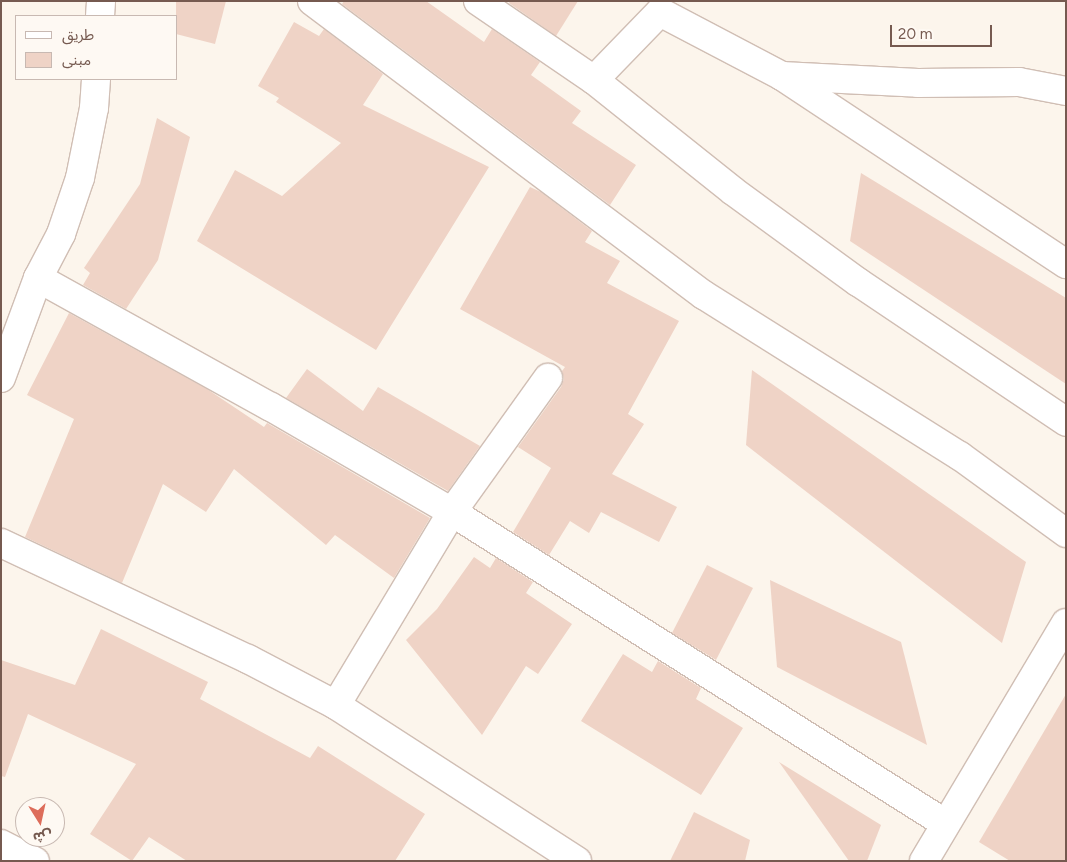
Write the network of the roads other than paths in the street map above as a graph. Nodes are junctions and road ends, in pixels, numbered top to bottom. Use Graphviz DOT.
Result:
graph roads {
  1 [pos="101,1"];
  2 [pos="312,1"];
  3 [pos="478,1"];
  4 [pos="100,15"];
  5 [pos="782,76"];
  6 [pos="96,80"];
  7 [pos="594,80"];
  8 [pos="1066,91"];
  9 [pos="1066,264"];
  10 [pos="38,278"];
  11 [pos="1,378"];
  12 [pos="548,378"];
  13 [pos="1066,422"];
  14 [pos="452,512"];
  15 [pos="1066,533"];
  16 [pos="1,542"];
  17 [pos="1066,623"];
  18 [pos="336,705"];
  19 [pos="946,824"];
  20 [pos="1,844"];
  21 [pos="35,861"];
  22 [pos="577,861"];
  23 [pos="924,861"];
  1 -- 4 [label="street"];
  2 -- 15 [label="street"];
  3 -- 7 [label="street"];
  5 -- 7 [label="street"];
  5 -- 8 [label="street"];
  5 -- 9 [label="street"];
  6 -- 10 [label="street"];
  7 -- 13 [label="street"];
  10 -- 11 [label="street"];
  10 -- 14 [label="street"];
  12 -- 14 [label="street"];
  14 -- 18 [label="street"];
  14 -- 19 [label="street"];
  16 -- 18 [label="street"];
  17 -- 19 [label="street"];
  18 -- 22 [label="street"];
  19 -- 23 [label="street"];
  20 -- 21 [label="street"];
}
